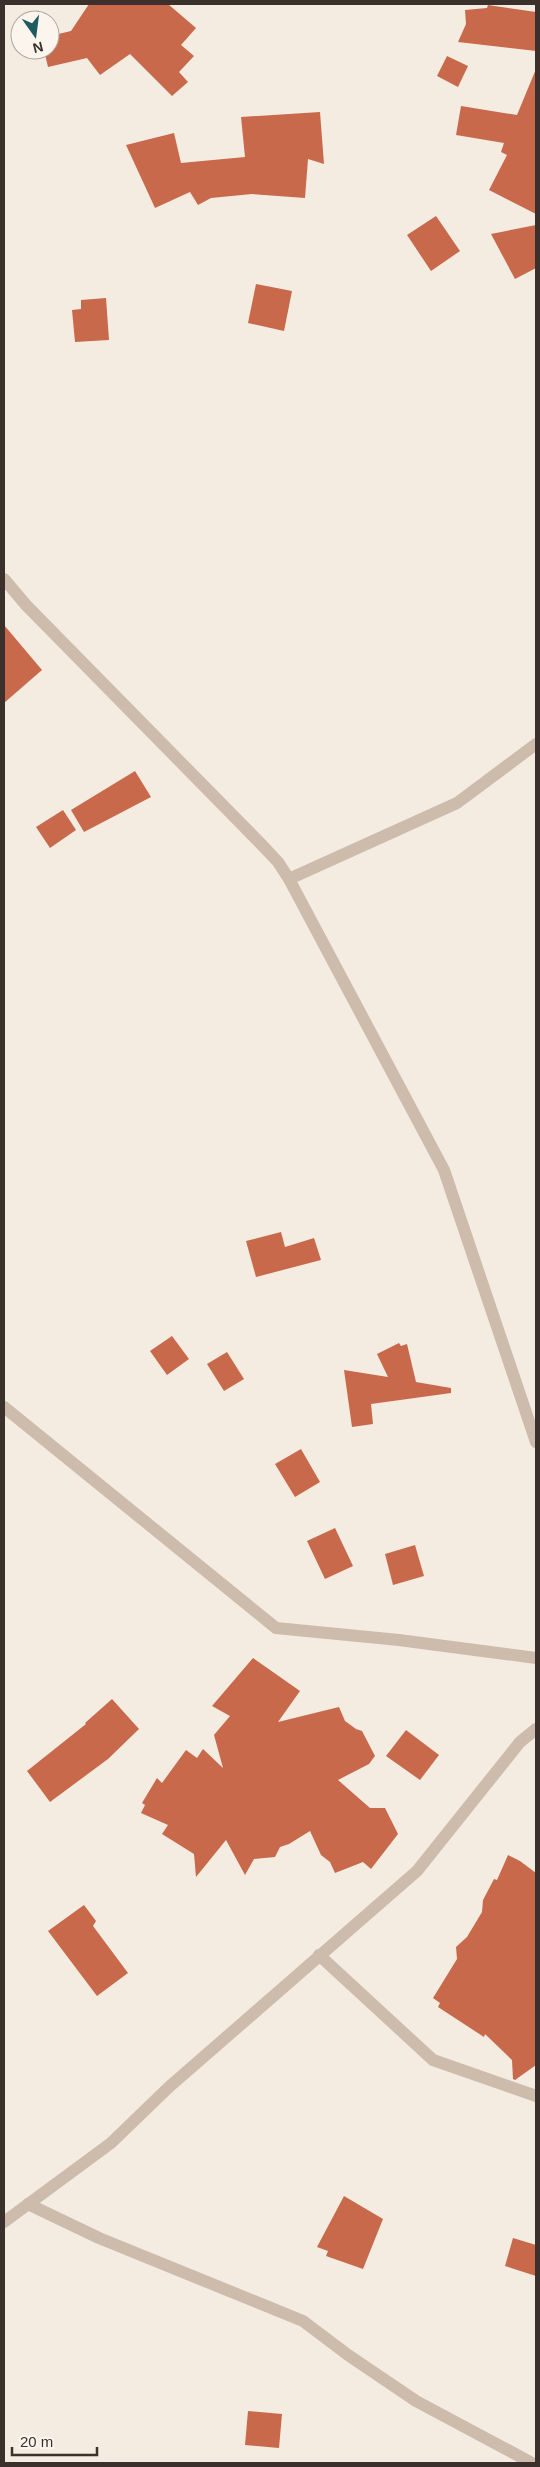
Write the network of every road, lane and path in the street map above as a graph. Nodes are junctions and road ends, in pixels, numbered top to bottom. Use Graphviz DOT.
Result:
graph roads {
  1 [pos="4,579"];
  2 [pos="536,744"];
  3 [pos="289,879"];
  4 [pos="4,1408"];
  5 [pos="536,1442"];
  6 [pos="536,1658"];
  7 [pos="536,1729"];
  8 [pos="320,1955"];
  9 [pos="536,2096"];
  10 [pos="28,2204"];
  11 [pos="4,2222"];
  12 [pos="532,2463"];
  1 -- 3 [label="street"];
  2 -- 3 [label="street"];
  3 -- 5 [label="street"];
  4 -- 6 [label="street"];
  7 -- 8 [label="street"];
  8 -- 9 [label="street"];
  8 -- 10 [label="street"];
  10 -- 11 [label="street"];
  10 -- 12 [label="street"];
}
